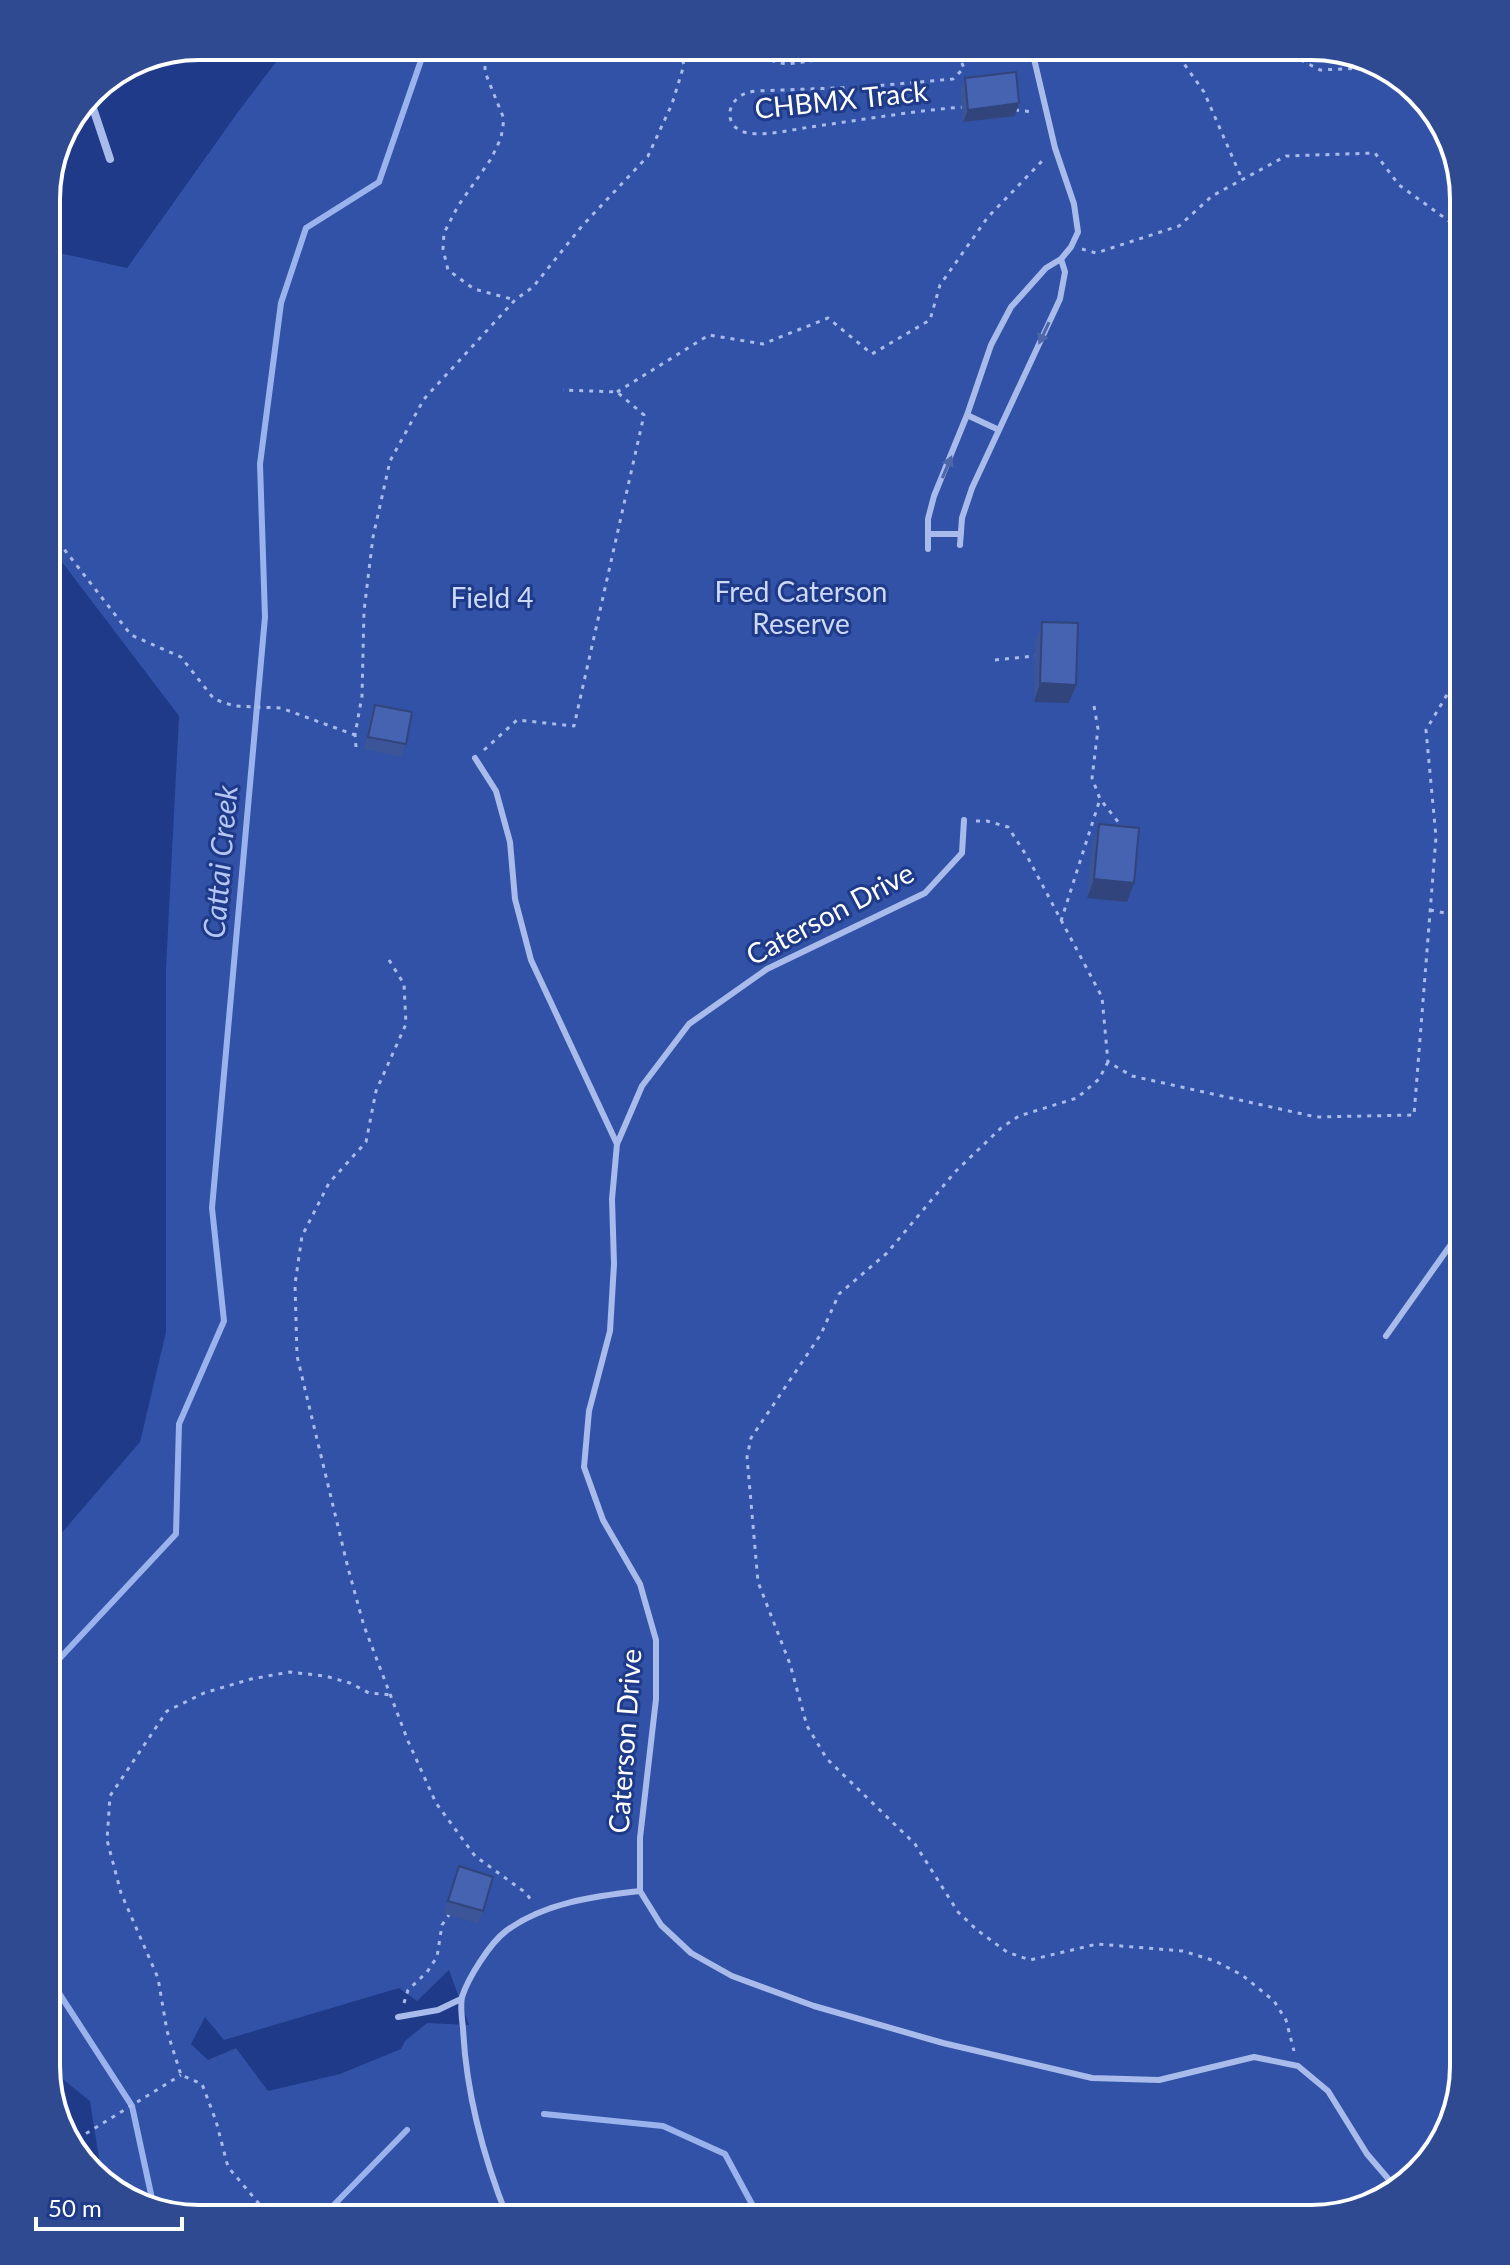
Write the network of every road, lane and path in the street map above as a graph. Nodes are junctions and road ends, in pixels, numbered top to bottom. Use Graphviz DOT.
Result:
graph roads {
  1 [pos="485,60"];
  2 [pos="682,60"];
  3 [pos="773,60"];
  4 [pos="817,60"];
  5 [pos="960,60"];
  6 [pos="1034,60"];
  7 [pos="1182,60"];
  8 [pos="1301,60"];
  9 [pos="1359,68"];
  10 [pos="964,107"];
  11 [pos="94,110"];
  12 [pos="1005,110"];
  13 [pos="1046,113"];
  14 [pos="1055,148"];
  15 [pos="110,159"];
  16 [pos="1242,180"];
  17 [pos="1450,222"];
  18 [pos="1071,247"];
  19 [pos="1061,259"];
  20 [pos="515,300"];
  21 [pos="563,390"];
  22 [pos="617,392"];
  23 [pos="967,415"];
  24 [pos="999,430"];
  25 [pos="928,534"];
  26 [pos="961,534"];
  27 [pos="60,544"];
  28 [pos="960,545"];
  29 [pos="928,549"];
  30 [pos="1035,656"];
  31 [pos="995,660"];
  32 [pos="1450,693"];
  33 [pos="1094,706"];
  34 [pos="355,735"];
  35 [pos="356,747"];
  36 [pos="475,758"];
  37 [pos="1100,799"];
  38 [pos="964,820"];
  39 [pos="1127,831"];
  40 [pos="1430,910"];
  41 [pos="1450,914"];
  42 [pos="1061,921"];
  43 [pos="389,960"];
  44 [pos="1108,1062"];
  45 [pos="617,1144"];
  46 [pos="1450,1246"];
  47 [pos="1386,1336"];
  48 [pos="392,1695"];
  49 [pos="640,1891"];
  50 [pos="538,1912"];
  51 [pos="449,1915"];
  52 [pos="461,1999"];
  53 [pos="398,2017"];
  54 [pos="1298,2066"];
  55 [pos="181,2075"];
  56 [pos="80,2137"];
  57 [pos="1389,2180"];
  58 [pos="261,2205"];
  59 [pos="503,2205"];
  1 -- 20 [label="path"];
  2 -- 20 [label="path"];
  3 -- 4 [label="path, CHBMX Track"];
  5 -- 10 [label="path, CHBMX Track"];
  6 -- 13 [label="lane"];
  7 -- 16 [label="path"];
  8 -- 9 [label="path"];
  11 -- 15 [label="street"];
  12 -- 13 [label="path"];
  13 -- 14 [label="lane"];
  14 -- 18 [label="lane"];
  14 -- 22 [label="path"];
  16 -- 17 [label="path"];
  16 -- 18 [label="path"];
  18 -- 19 [label="lane"];
  19 -- 23 [label="lane"];
  19 -- 24 [label="lane, one-way"];
  20 -- 34 [label="path"];
  21 -- 22 [label="path"];
  22 -- 36 [label="path"];
  23 -- 24 [label="lane"];
  25 -- 23 [label="lane, one-way"];
  24 -- 26 [label="lane"];
  25 -- 26 [label="lane"];
  25 -- 29 [label="lane"];
  26 -- 28 [label="lane"];
  27 -- 34 [label="path"];
  30 -- 31 [label="path"];
  32 -- 40 [label="path"];
  33 -- 37 [label="path"];
  34 -- 35 [label="path"];
  36 -- 45 [label="lane"];
  37 -- 39 [label="path"];
  37 -- 42 [label="path"];
  38 -- 42 [label="path"];
  38 -- 45 [label="lane, Caterson Drive"];
  40 -- 41 [label="path"];
  40 -- 44 [label="path"];
  42 -- 44 [label="path"];
  43 -- 48 [label="path"];
  44 -- 54 [label="path"];
  45 -- 49 [label="lane, Caterson Drive"];
  46 -- 47 [label="lane"];
  48 -- 50 [label="path"];
  48 -- 55 [label="path"];
  49 -- 50 [label="lane"];
  49 -- 54 [label="lane"];
  50 -- 52 [label="lane"];
  51 -- 53 [label="path"];
  52 -- 53 [label="lane"];
  52 -- 59 [label="lane"];
  54 -- 57 [label="lane"];
  55 -- 56 [label="path"];
  55 -- 58 [label="path"];
}
